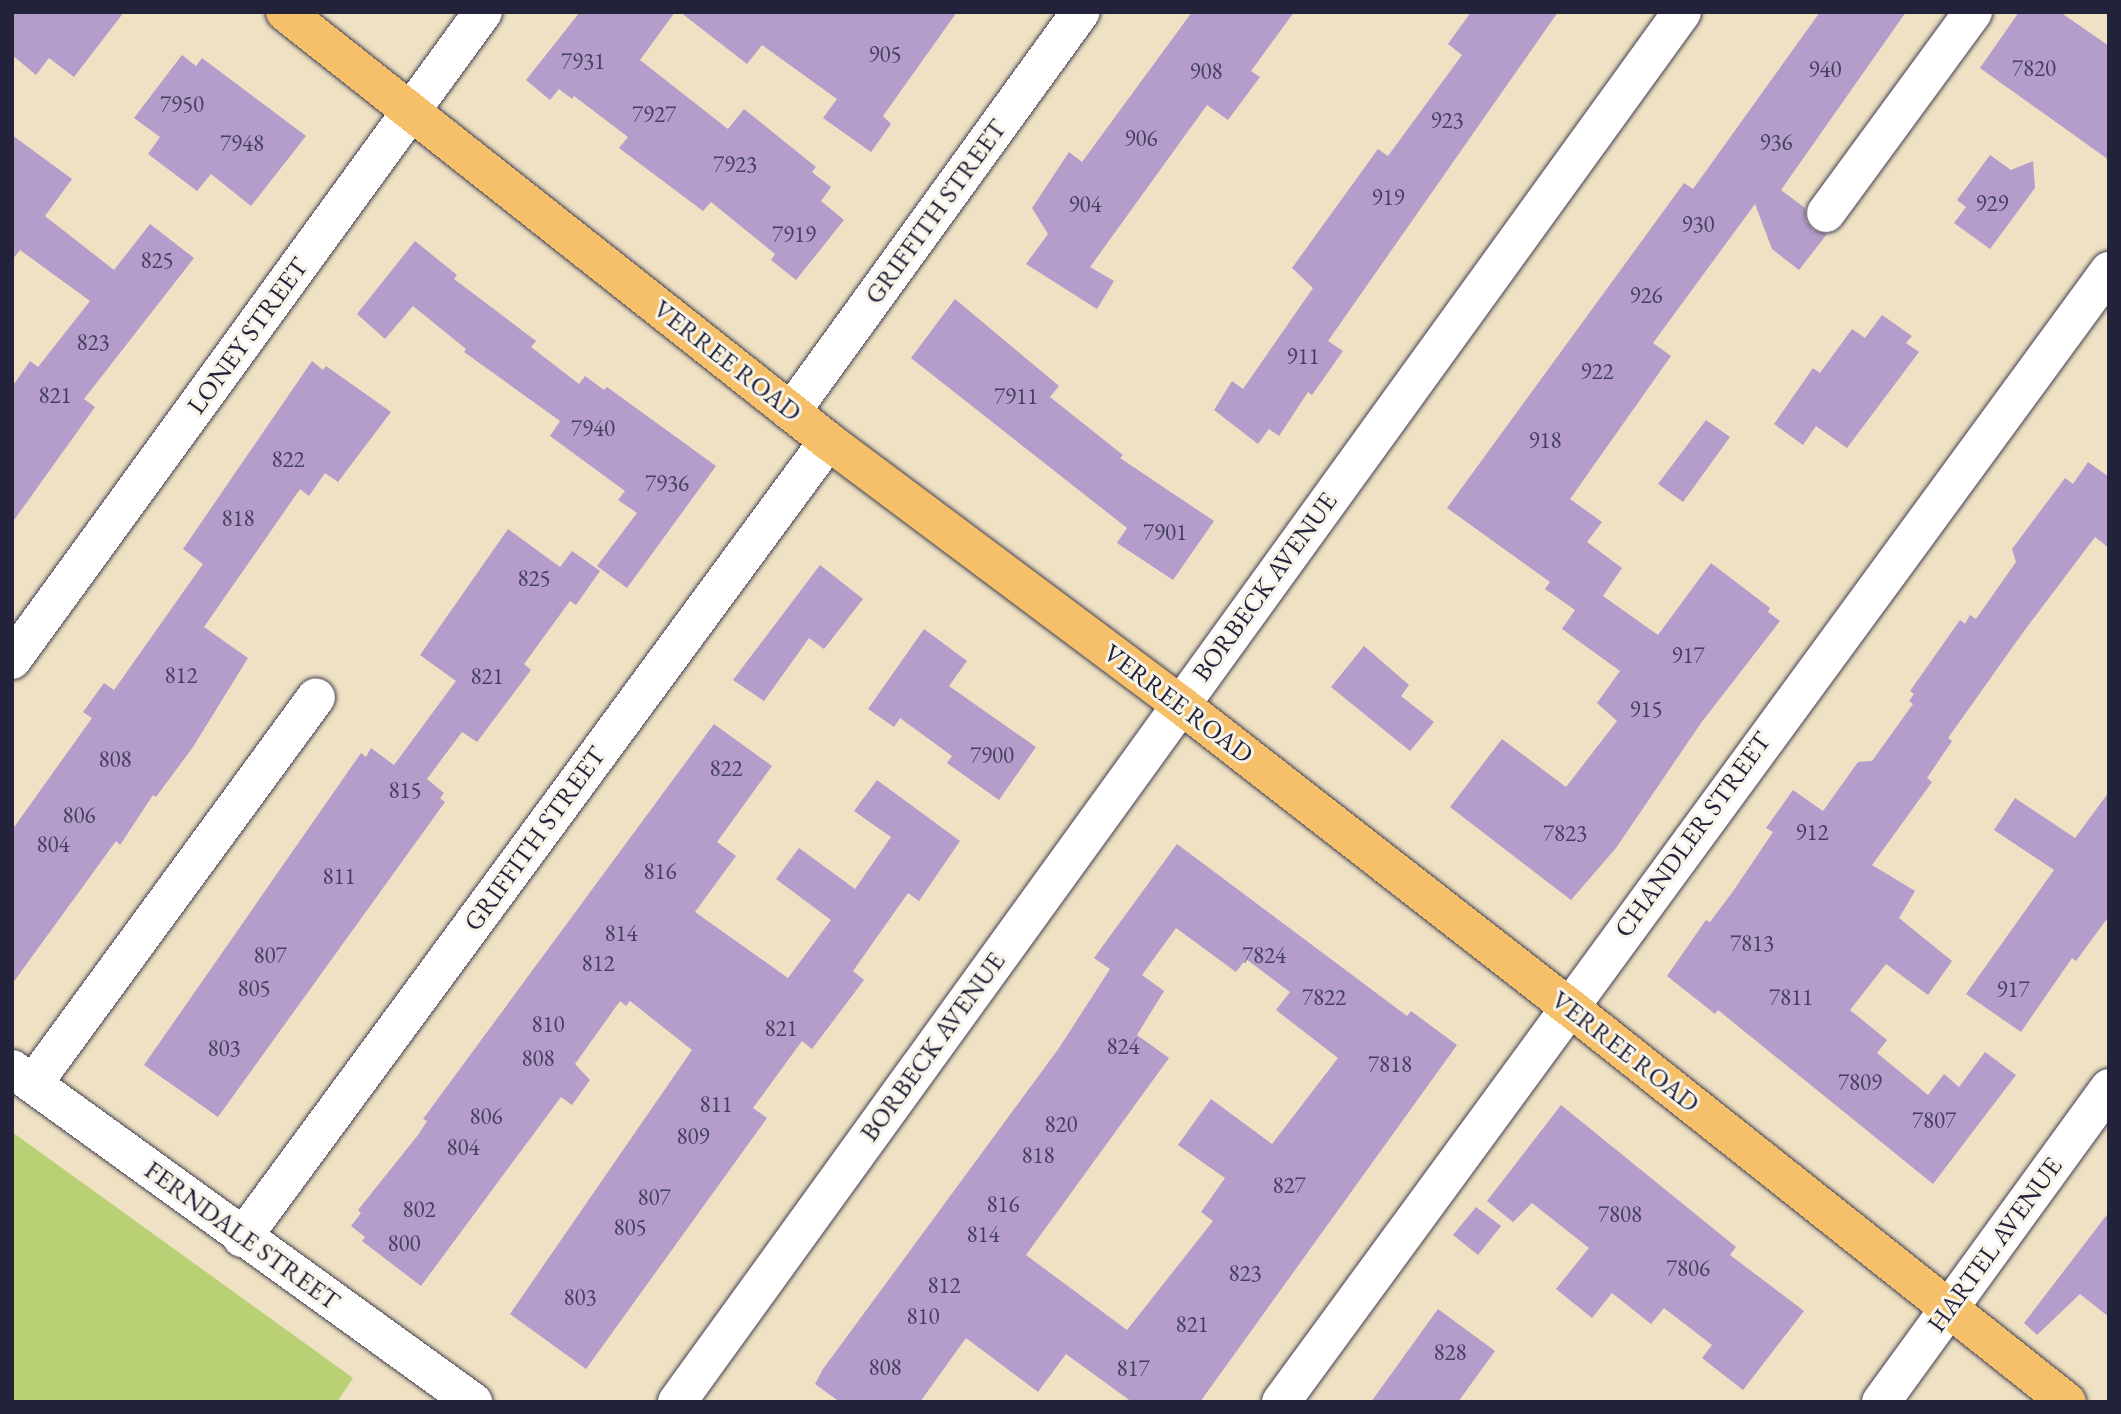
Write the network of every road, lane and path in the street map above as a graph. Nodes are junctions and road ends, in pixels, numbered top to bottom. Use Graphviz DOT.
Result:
graph roads {
  1 [pos="285,12"];
  2 [pos="483,12"];
  3 [pos="1081,12"];
  4 [pos="1682,12"];
  5 [pos="1973,12"];
  6 [pos="411,112"];
  7 [pos="1826,213"];
  8 [pos="2109,271"];
  9 [pos="791,412"];
  10 [pos="828,441"];
  11 [pos="12,660"];
  12 [pos="316,697"];
  13 [pos="1181,705"];
  14 [pos="1568,1006"];
  15 [pos="23,1076"];
  16 [pos="2109,1088"];
  17 [pos="242,1238"];
  18 [pos="1948,1309"];
  19 [pos="472,1402"];
  20 [pos="677,1402"];
  21 [pos="1281,1402"];
  22 [pos="1881,1402"];
  23 [pos="2067,1402"];
  1 -- 6 [label="main road, VERREE ROAD"];
  2 -- 6 [label="street, LONEY STREET"];
  3 -- 9 [label="street, GRIFFITH STREET"];
  4 -- 13 [label="street, BORBECK AVENUE"];
  5 -- 7 [label="street"];
  6 -- 9 [label="main road, VERREE ROAD"];
  6 -- 11 [label="street, LONEY STREET"];
  8 -- 14 [label="street, CHANDLER STREET"];
  9 -- 10 [label="main road, VERREE ROAD"];
  10 -- 13 [label="main road, VERREE ROAD"];
  10 -- 17 [label="street, GRIFFITH STREET"];
  12 -- 15 [label="street"];
  13 -- 14 [label="main road, VERREE ROAD"];
  13 -- 20 [label="street, BORBECK AVENUE"];
  14 -- 18 [label="main road, VERREE ROAD"];
  14 -- 21 [label="street, CHANDLER STREET"];
  15 -- 17 [label="street, FERNDALE STREET"];
  16 -- 18 [label="street, HARTEL AVENUE"];
  17 -- 19 [label="street, FERNDALE STREET"];
  18 -- 22 [label="street, HARTEL AVENUE"];
  18 -- 23 [label="main road, VERREE ROAD"];
}
